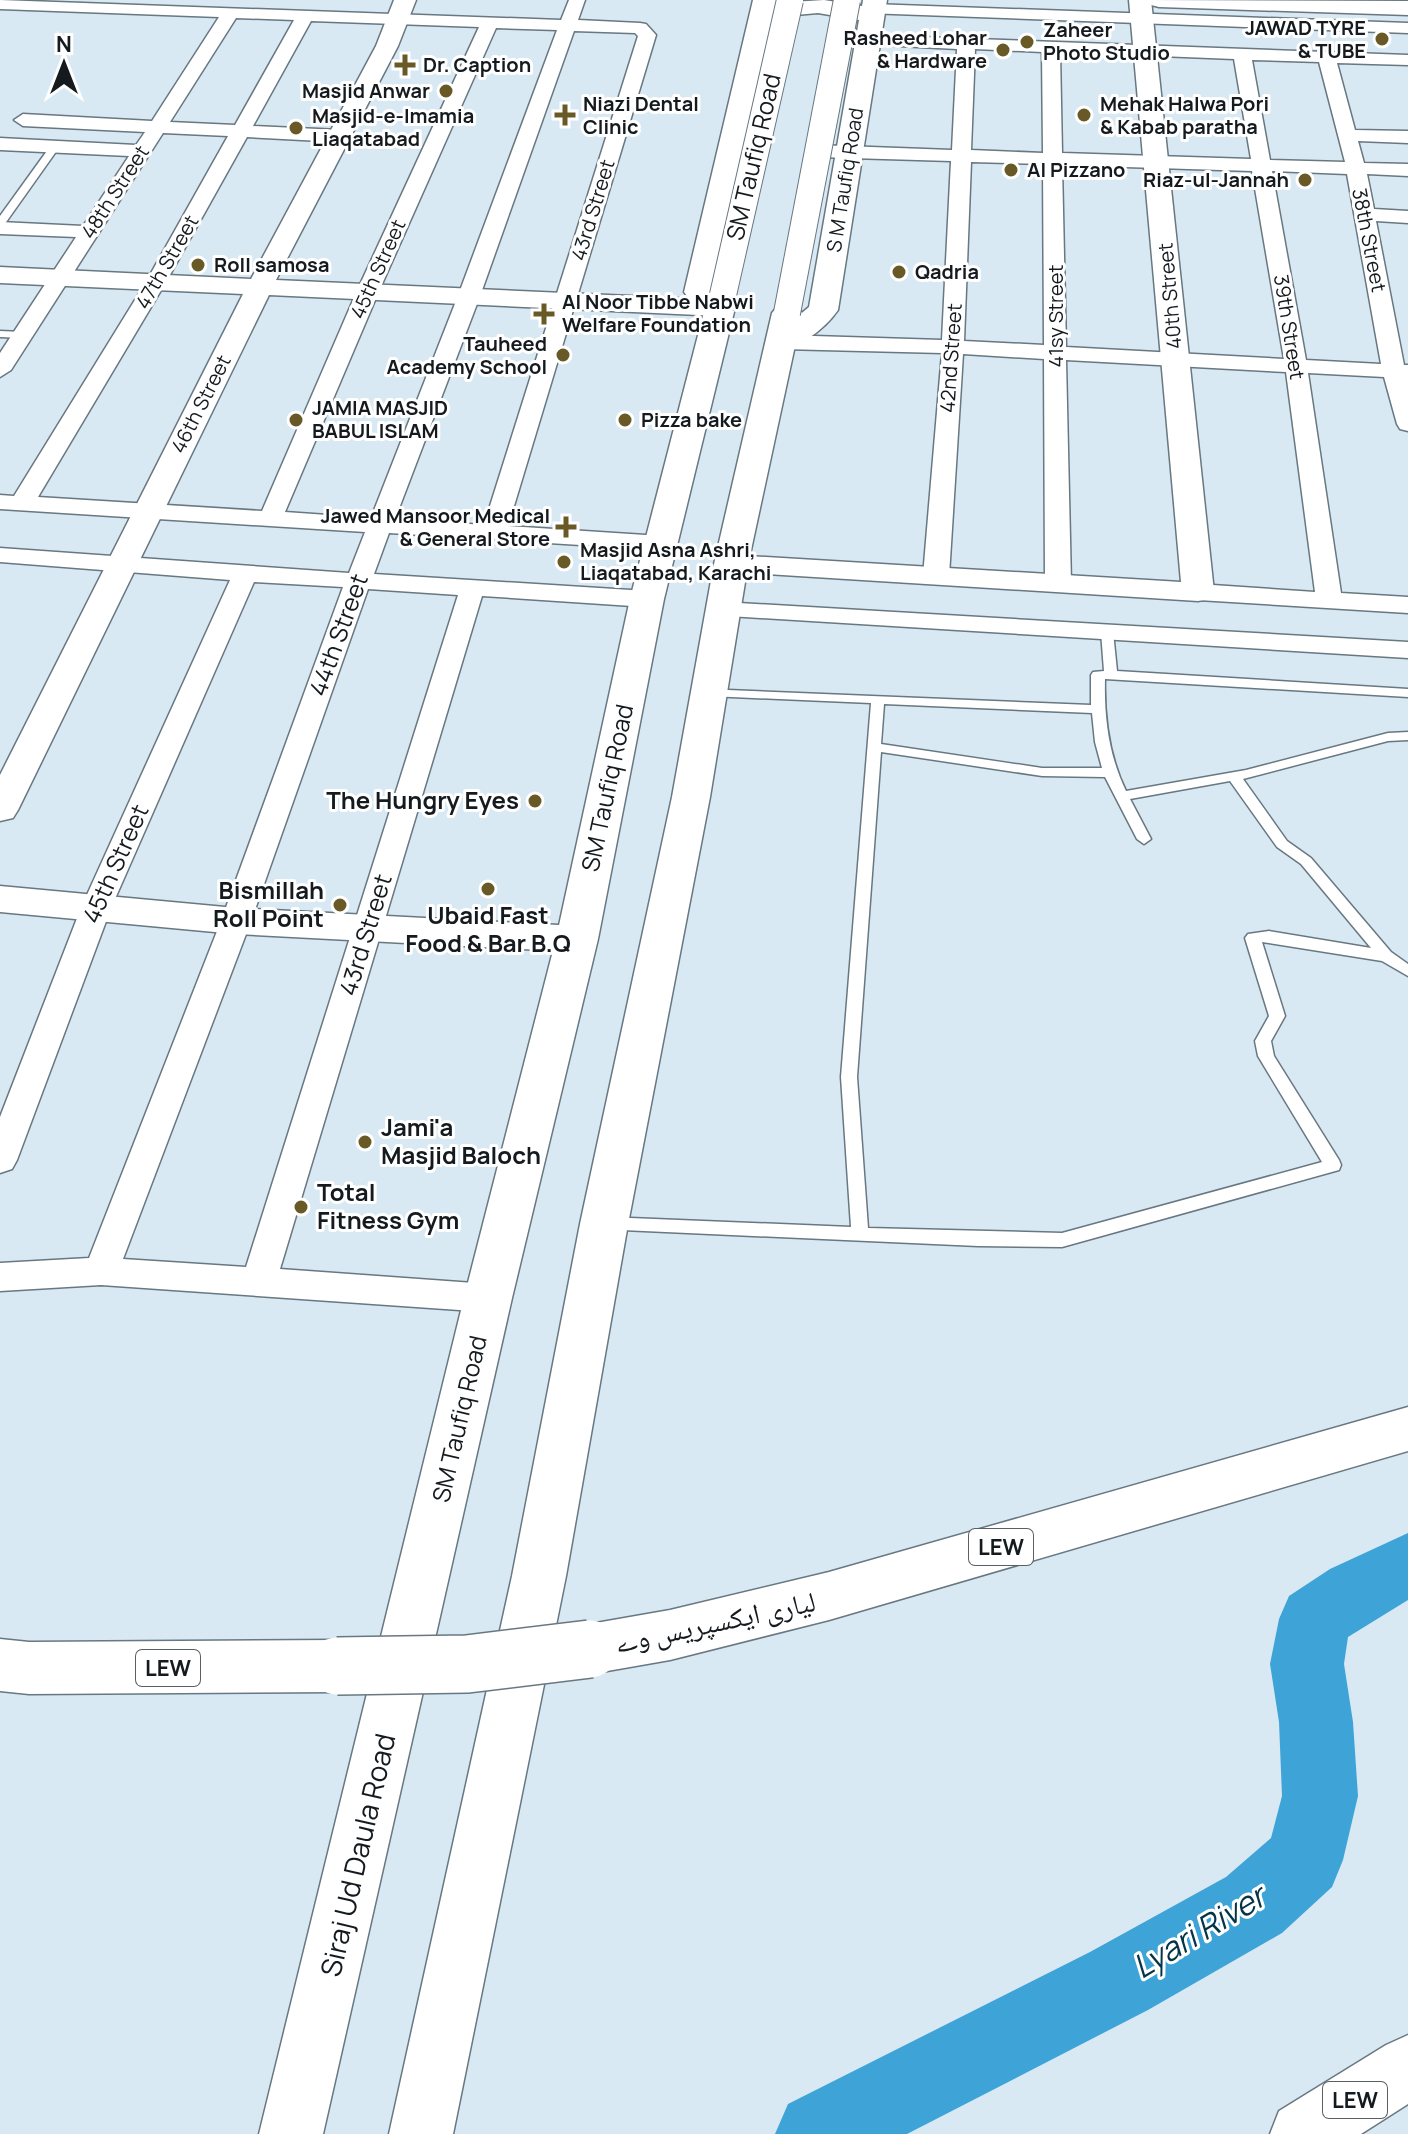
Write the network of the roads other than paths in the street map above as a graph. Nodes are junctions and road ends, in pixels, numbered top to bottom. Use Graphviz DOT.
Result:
graph roads {
  1 [pos="577,0"];
  2 [pos="790,0"];
  3 [pos="1383,0"];
  4 [pos="1408,1"];
  5 [pos="0,4"];
  6 [pos="764,5"];
  7 [pos="1147,6"];
  8 [pos="1408,8"];
  9 [pos="401,10"];
  10 [pos="866,13"];
  11 [pos="230,14"];
  12 [pos="305,16"];
  13 [pos="489,23"];
  14 [pos="569,26"];
  15 [pos="1408,28"];
  16 [pos="966,44"];
  17 [pos="1051,48"];
  18 [pos="1146,52"];
  19 [pos="1242,55"];
  20 [pos="1327,57"];
  21 [pos="1407,63"];
  22 [pos="23,120"];
  23 [pos="158,127"];
  24 [pos="240,132"];
  25 [pos="1347,135"];
  26 [pos="340,136"];
  27 [pos="1408,137"];
  28 [pos="0,144"];
  29 [pos="55,146"];
  30 [pos="142,151"];
  31 [pos="817,151"];
  32 [pos="851,152"];
  33 [pos="963,156"];
  34 [pos="1055,160"];
  35 [pos="1158,164"];
  36 [pos="1261,164"];
  37 [pos="1356,168"];
  38 [pos="1408,170"];
  39 [pos="1364,214"];
  40 [pos="1408,217"];
  41 [pos="0,225"];
  42 [pos="90,232"];
  43 [pos="0,275"];
  44 [pos="60,278"];
  45 [pos="156,282"];
  46 [pos="260,286"];
  47 [pos="368,291"];
  48 [pos="469,296"];
  49 [pos="565,300"];
  50 [pos="720,308"];
  51 [pos="1383,312"];
  52 [pos="1408,313"];
  53 [pos="785,328"];
  54 [pos="0,334"];
  55 [pos="23,335"];
  56 [pos="953,347"];
  57 [pos="1057,353"];
  58 [pos="1176,360"];
  59 [pos="1296,366"];
  60 [pos="0,370"];
  61 [pos="1401,372"];
  62 [pos="1408,424"];
  63 [pos="11,502"];
  64 [pos="149,510"];
  65 [pos="271,518"];
  66 [pos="381,525"];
  67 [pos="494,533"];
  68 [pos="661,543"];
  69 [pos="0,555"];
  70 [pos="731,564"];
  71 [pos="121,566"];
  72 [pos="245,574"];
  73 [pos="936,576"];
  74 [pos="358,582"];
  75 [pos="1058,583"];
  76 [pos="472,589"];
  77 [pos="1198,592"];
  78 [pos="647,599"];
  79 [pos="1329,600"];
  80 [pos="1408,605"];
  81 [pos="722,610"];
  82 [pos="1107,632"];
  83 [pos="1408,650"];
  84 [pos="1111,675"];
  85 [pos="709,692"];
  86 [pos="1408,693"];
  87 [pos="878,699"];
  88 [pos="1097,709"];
  89 [pos="1408,736"];
  90 [pos="875,747"];
  91 [pos="1112,773"];
  92 [pos="1234,777"];
  93 [pos="1123,796"];
  94 [pos="0,810"];
  95 [pos="1144,839"];
  96 [pos="0,899"];
  97 [pos="96,908"];
  98 [pos="236,921"];
  99 [pos="368,929"];
  100 [pos="577,939"];
  101 [pos="1386,956"];
  102 [pos="1408,971"];
  103 [pos="0,1160"];
  104 [pos="604,1224"];
  105 [pos="860,1233"];
  106 [pos="101,1271"];
  107 [pos="0,1277"];
  108 [pos="259,1281"];
  109 [pos="488,1298"];
  110 [pos="1408,1429"];
  111 [pos="425,1576"];
  112 [pos="0,1665"];
  113 [pos="1408,2067"];
  114 [pos="291,2134"];
  115 [pos="421,2134"];
  116 [pos="1302,2134"];
  1 -- 14 [label="street, 44th Street"];
  2 -- 50 [label="main road, SM Taufiq Road, bridge"];
  3 -- 4 [label="main road"];
  5 -- 11 [label="street"];
  6 -- 10 [label="main road"];
  6 -- 50 [label="main road"];
  7 -- 8 [label="main road"];
  7 -- 10 [label="street"];
  7 -- 15 [label="street"];
  7 -- 18 [label="street, 40th Street"];
  9 -- 12 [label="street"];
  9 -- 13 [label="street"];
  9 -- 26 [label="street, 46th Street"];
  10 -- 16 [label="street"];
  10 -- 31 [label="main road, bridge"];
  10 -- 32 [label="main road, S M Taufiq Road"];
  11 -- 12 [label="street"];
  11 -- 23 [label="street, 48th Street"];
  12 -- 24 [label="street, 47th Street"];
  13 -- 14 [label="street"];
  13 -- 47 [label="street, 45th Street"];
  14 -- 48 [label="street, 44th Street"];
  14 -- 49 [label="street, 43rd Street"];
  16 -- 17 [label="street"];
  16 -- 33 [label="street, 42nd Street"];
  17 -- 18 [label="street"];
  17 -- 34 [label="street, 41sy Street"];
  18 -- 19 [label="street"];
  18 -- 35 [label="street, 40th Street"];
  19 -- 20 [label="street"];
  19 -- 36 [label="street, 39th Street"];
  20 -- 21 [label="street"];
  20 -- 25 [label="street, 38th Street"];
  22 -- 23 [label="street"];
  23 -- 24 [label="street"];
  23 -- 30 [label="street, 48th Street"];
  24 -- 26 [label="street"];
  24 -- 45 [label="street, 47th Street"];
  25 -- 27 [label="street"];
  25 -- 37 [label="street, 38th Street"];
  26 -- 46 [label="street, 46th Street"];
  28 -- 29 [label="street"];
  29 -- 30 [label="street"];
  29 -- 41 [label="lane"];
  30 -- 42 [label="street, 48th Street"];
  31 -- 32 [label="street"];
  31 -- 53 [label="main road, bridge"];
  32 -- 33 [label="street"];
  32 -- 53 [label="main road, S M Taufiq Road"];
  33 -- 34 [label="street"];
  33 -- 56 [label="street, 42nd Street"];
  34 -- 35 [label="street"];
  34 -- 57 [label="street, 41sy Street"];
  35 -- 36 [label="street"];
  35 -- 58 [label="street, 40th Street"];
  36 -- 37 [label="street"];
  36 -- 59 [label="street, 39th Street"];
  37 -- 38 [label="street"];
  37 -- 39 [label="street, 38th Street"];
  39 -- 40 [label="street"];
  39 -- 51 [label="street, 38th Street"];
  41 -- 42 [label="street"];
  42 -- 44 [label="street, 48th Street"];
  43 -- 44 [label="street"];
  44 -- 45 [label="street"];
  44 -- 55 [label="street, 48th Street"];
  45 -- 46 [label="street"];
  45 -- 63 [label="street, 47th Street"];
  46 -- 47 [label="street"];
  46 -- 64 [label="street, 46th Street"];
  47 -- 48 [label="street"];
  47 -- 65 [label="street, 45th Street"];
  48 -- 49 [label="street"];
  48 -- 66 [label="street, 44th Street"];
  49 -- 50 [label="street"];
  49 -- 67 [label="street, 43rd Street"];
  50 -- 68 [label="main road, SM Taufiq Road"];
  51 -- 52 [label="street"];
  51 -- 61 [label="street, 38th Street"];
  53 -- 56 [label="street"];
  53 -- 70 [label="main road"];
  54 -- 55 [label="lane"];
  55 -- 60 [label="street, 48th Street"];
  56 -- 57 [label="street"];
  56 -- 73 [label="street, 42nd Street"];
  57 -- 58 [label="street"];
  57 -- 75 [label="street, 41sy Street"];
  58 -- 59 [label="street"];
  58 -- 77 [label="street, 40th Street"];
  59 -- 61 [label="street"];
  59 -- 79 [label="street, 39th Street"];
  61 -- 62 [label="street, 38th Street"];
  63 -- 64 [label="street"];
  64 -- 65 [label="street"];
  64 -- 71 [label="street, 46th Street"];
  65 -- 66 [label="street"];
  66 -- 67 [label="street"];
  66 -- 74 [label="street, 44th Street"];
  67 -- 68 [label="street"];
  68 -- 78 [label="main road, SM Taufiq Road"];
  69 -- 71 [label="street"];
  70 -- 73 [label="street"];
  70 -- 81 [label="main road"];
  71 -- 72 [label="street"];
  71 -- 94 [label="street, 46th Street"];
  72 -- 74 [label="street"];
  72 -- 97 [label="street, 45th Street"];
  73 -- 75 [label="street"];
  74 -- 76 [label="street"];
  74 -- 98 [label="street, 44th Street"];
  75 -- 77 [label="street"];
  76 -- 78 [label="street"];
  76 -- 99 [label="street, 43rd Street"];
  77 -- 79 [label="street"];
  78 -- 100 [label="main road, SM Taufiq Road"];
  79 -- 80 [label="street"];
  81 -- 82 [label="street"];
  81 -- 85 [label="main road"];
  82 -- 83 [label="street"];
  82 -- 84 [label="lane"];
  84 -- 86 [label="lane"];
  84 -- 88 [label="lane"];
  85 -- 87 [label="lane"];
  85 -- 104 [label="main road"];
  87 -- 88 [label="lane"];
  87 -- 90 [label="lane"];
  88 -- 91 [label="lane"];
  89 -- 92 [label="lane"];
  90 -- 91 [label="lane"];
  90 -- 105 [label="lane"];
  91 -- 93 [label="lane"];
  92 -- 93 [label="lane"];
  92 -- 101 [label="lane"];
  93 -- 95 [label="lane"];
  96 -- 97 [label="street"];
  97 -- 98 [label="street"];
  97 -- 103 [label="street, 45th Street"];
  98 -- 99 [label="street"];
  98 -- 106 [label="street, 44th Street"];
  99 -- 100 [label="street"];
  99 -- 108 [label="street, 43rd Street"];
  100 -- 109 [label="main road, SM Taufiq Road"];
  101 -- 102 [label="lane"];
  101 -- 105 [label="lane"];
  104 -- 105 [label="lane"];
  104 -- 115 [label="main road"];
  106 -- 107 [label="street"];
  106 -- 108 [label="street"];
  108 -- 109 [label="street"];
  109 -- 111 [label="main road, SM Taufiq Road"];
  110 -- 112 [label="main road, لیاری ایکسپریس وے / LEW, bridge"];
  111 -- 114 [label="main road, Siraj Ud Daula Road"];
  113 -- 116 [label="main road, LEW"];
}
